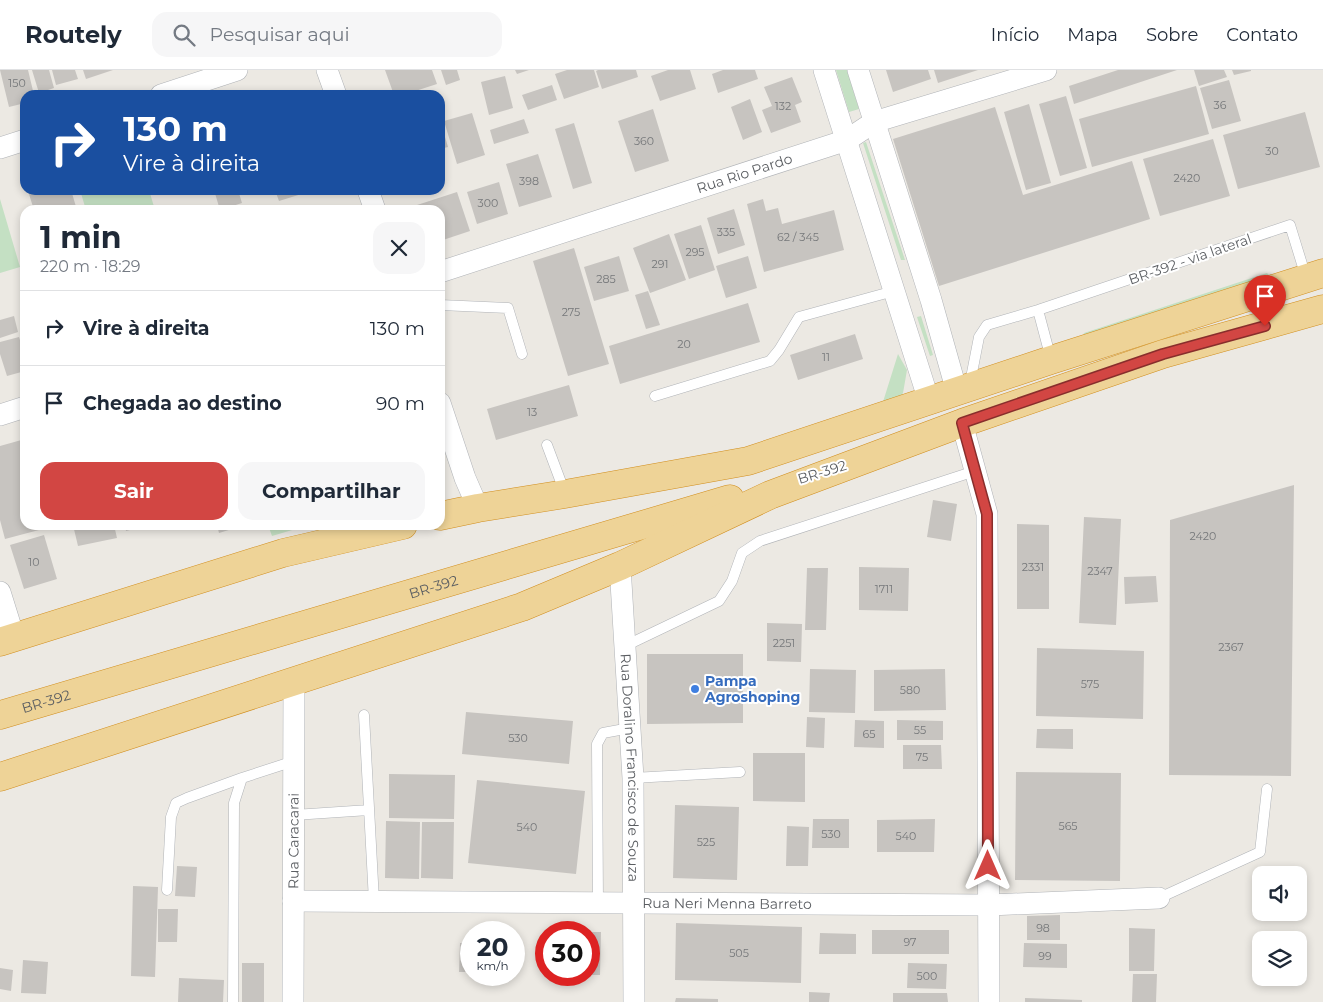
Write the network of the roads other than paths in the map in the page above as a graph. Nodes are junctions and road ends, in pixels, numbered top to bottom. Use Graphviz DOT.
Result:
graph roads {
  1 [pos="237,70"];
  2 [pos="327,70"];
  3 [pos="824,70"];
  4 [pos="858,70"];
  5 [pos="1046,70"];
  6 [pos="176,90"];
  7 [pos="334,90"];
  8 [pos="874,122"];
  9 [pos="847,140"];
  10 [pos="20,142"];
  11 [pos="0,148"];
  12 [pos="445,270"];
  13 [pos="1315,275"];
  14 [pos="892,281"];
  15 [pos="931,300"];
  16 [pos="445,305"];
  17 [pos="1323,309"];
  18 [pos="1038,310"];
  19 [pos="522,354"];
  20 [pos="1051,360"];
  21 [pos="963,390"];
  22 [pos="655,396"];
  23 [pos="930,401"];
  24 [pos="20,409"];
  25 [pos="0,415"];
  26 [pos="445,418"];
  27 [pos="962,423"];
  28 [pos="546,445"];
  29 [pos="868,458"];
  30 [pos="975,471"];
  31 [pos="565,494"];
  32 [pos="478,508"];
  33 [pos="445,515"];
  34 [pos="382,530"];
  35 [pos="620,566"];
  36 [pos="0,592"];
  37 [pos="7,639"];
  38 [pos="625,646"];
  39 [pos="294,681"];
  40 [pos="364,715"];
  41 [pos="0,716"];
  42 [pos="630,728"];
  43 [pos="294,761"];
  44 [pos="740,772"];
  45 [pos="0,777"];
  46 [pos="242,778"];
  47 [pos="633,778"];
  48 [pos="1266,789"];
  49 [pos="369,810"];
  50 [pos="294,815"];
  51 [pos="167,890"];
  52 [pos="1159,898"];
  53 [pos="293,901"];
  54 [pos="374,901"];
  55 [pos="598,902"];
  56 [pos="633,903"];
  57 [pos="989,905"];
  58 [pos="233,1002"];
  59 [pos="293,1002"];
  60 [pos="634,1002"];
  61 [pos="989,1002"];
  1 -- 6 [label="street"];
  2 -- 7 [label="street"];
  3 -- 9 [label="street"];
  4 -- 8 [label="street"];
  5 -- 8 [label="street, Rua Rio Pardo"];
  8 -- 9 [label="street, Rua Rio Pardo"];
  8 -- 15 [label="street"];
  9 -- 12 [label="street, Rua Rio Pardo"];
  9 -- 14 [label="street"];
  10 -- 11 [label="street"];
  13 -- 18 [label="lane, BR-392 - via lateral"];
  13 -- 20 [label="highway"];
  14 -- 15 [label="street"];
  14 -- 22 [label="lane"];
  14 -- 23 [label="street"];
  15 -- 21 [label="street"];
  16 -- 19 [label="lane"];
  17 -- 27 [label="highway, BR-392"];
  18 -- 20 [label="lane"];
  18 -- 21 [label="lane, BR-392 - via lateral"];
  20 -- 21 [label="highway"];
  21 -- 23 [label="highway"];
  23 -- 31 [label="highway"];
  24 -- 25 [label="street"];
  26 -- 32 [label="street"];
  27 -- 29 [label="highway, BR-392"];
  27 -- 30 [label="street"];
  28 -- 31 [label="lane"];
  29 -- 35 [label="highway, BR-392"];
  29 -- 41 [label="highway, BR-392 / BR-392"];
  30 -- 38 [label="lane"];
  30 -- 57 [label="street"];
  31 -- 32 [label="highway"];
  32 -- 33 [label="highway"];
  34 -- 37 [label="highway"];
  35 -- 38 [label="street, Rua Doralino Francisco de Souza"];
  35 -- 39 [label="highway, BR-392"];
  36 -- 37 [label="street"];
  38 -- 42 [label="street, Rua Doralino Francisco de Souza"];
  39 -- 43 [label="street, Rua Caracarai"];
  39 -- 45 [label="highway, BR-392"];
  40 -- 49 [label="lane"];
  42 -- 47 [label="street, Rua Doralino Francisco de Souza"];
  42 -- 55 [label="lane"];
  43 -- 46 [label="lane"];
  43 -- 50 [label="street, Rua Caracarai"];
  44 -- 47 [label="lane"];
  46 -- 51 [label="lane"];
  46 -- 58 [label="lane"];
  47 -- 56 [label="street, Rua Doralino Francisco de Souza"];
  48 -- 52 [label="lane"];
  49 -- 50 [label="lane"];
  49 -- 54 [label="lane"];
  50 -- 53 [label="street, Rua Caracarai"];
  52 -- 57 [label="street, Rua Neri Menna Barreto"];
  53 -- 54 [label="street, Rua Neri Menna Barreto"];
  53 -- 59 [label="street, Rua Caracarai"];
  54 -- 55 [label="street, Rua Neri Menna Barreto"];
  55 -- 56 [label="street, Rua Neri Menna Barreto"];
  56 -- 57 [label="street, Rua Neri Menna Barreto"];
  56 -- 60 [label="street, Rua Doralino Francisco de Souza"];
  57 -- 61 [label="street"];
}
